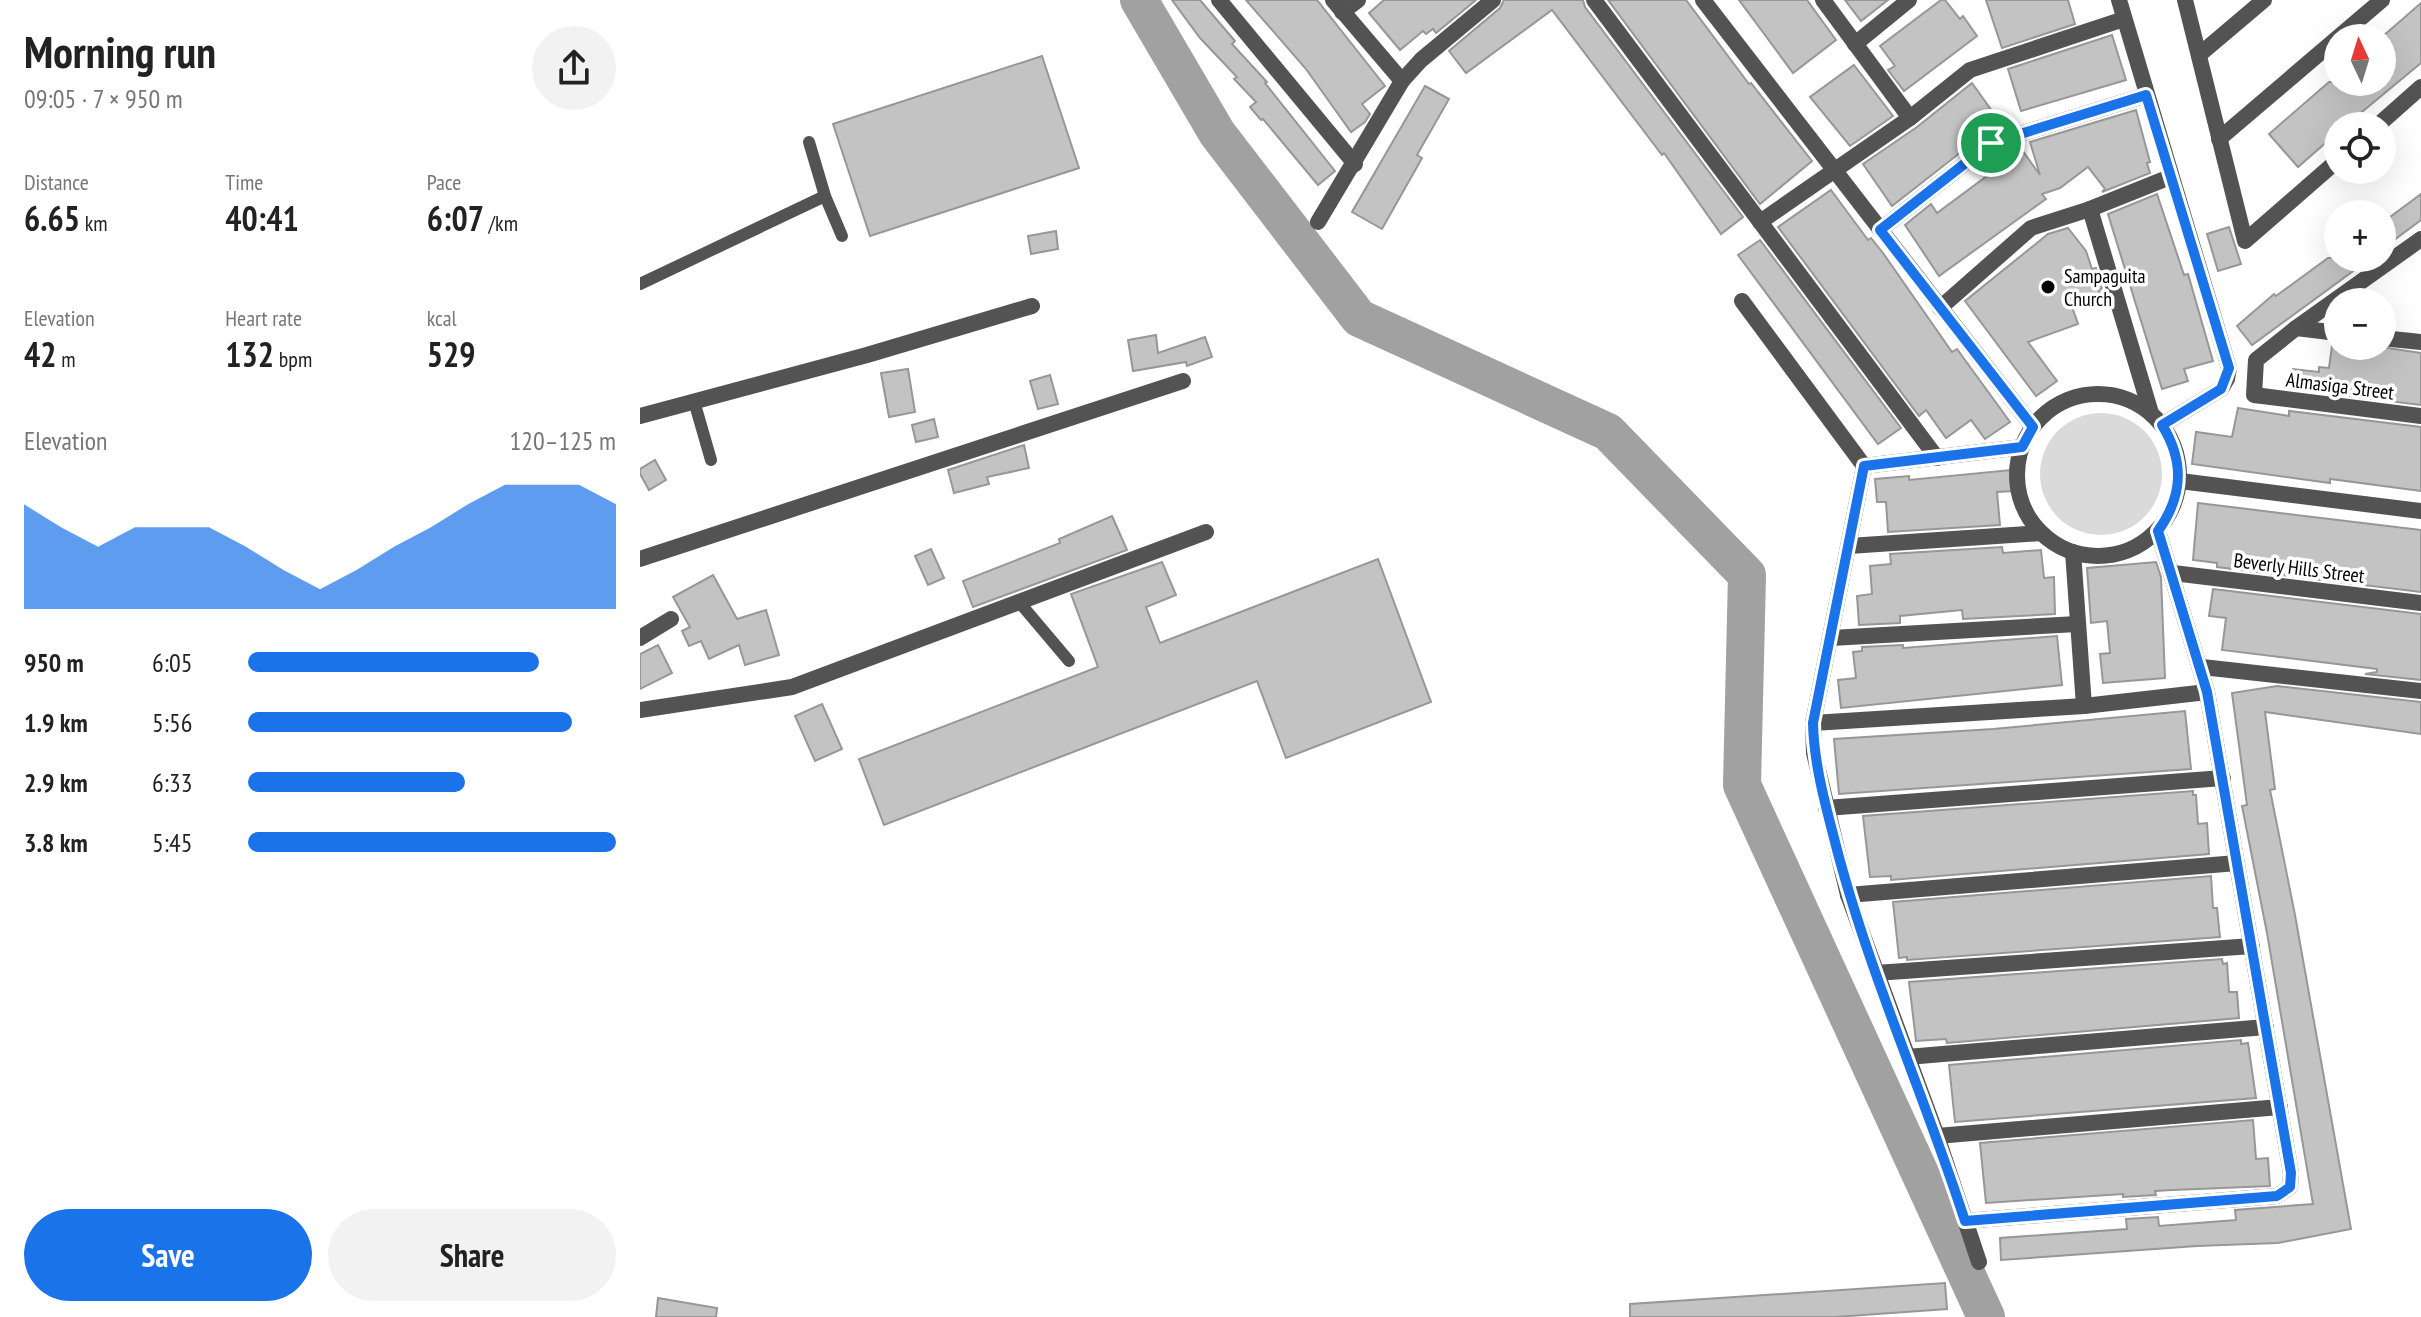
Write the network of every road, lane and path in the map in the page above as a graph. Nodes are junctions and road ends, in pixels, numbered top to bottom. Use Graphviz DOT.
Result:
graph roads {
  1 [pos="1219,0"];
  2 [pos="1358,0"];
  3 [pos="1493,0"];
  4 [pos="1594,0"];
  5 [pos="1703,0"];
  6 [pos="1823,0"];
  7 [pos="1909,0"];
  8 [pos="2119,0"];
  9 [pos="2185,0"];
  10 [pos="2264,0"];
  11 [pos="2382,0"];
  12 [pos="1337,6"];
  13 [pos="2124,19"];
  14 [pos="1855,44"];
  15 [pos="2199,55"];
  16 [pos="1402,81"];
  17 [pos="2421,87"];
  18 [pos="2146,95"];
  19 [pos="2393,112"];
  20 [pos="1910,118"];
  21 [pos="2219,139"];
  22 [pos="809,142"];
  23 [pos="1355,164"];
  24 [pos="1835,171"];
  25 [pos="2324,172"];
  26 [pos="2170,177"];
  27 [pos="825,196"];
  28 [pos="2090,209"];
  29 [pos="1318,222"];
  30 [pos="1760,222"];
  31 [pos="1880,230"];
  32 [pos="842,236"];
  33 [pos="2421,239"];
  34 [pos="640,284"];
  35 [pos="1742,301"];
  36 [pos="1032,306"];
  37 [pos="1940,308"];
  38 [pos="2296,328"];
  39 [pos="2324,331"];
  40 [pos="2396,339"];
  41 [pos="2421,342"];
  42 [pos="1183,381"];
  43 [pos="694,401"];
  44 [pos="640,416"];
  45 [pos="2421,416"];
  46 [pos="2156,419"];
  47 [pos="2033,427"];
  48 [pos="2022,447"];
  49 [pos="1937,458"];
  50 [pos="711,460"];
  51 [pos="1864,466"];
  52 [pos="2180,481"];
  53 [pos="2421,511"];
  54 [pos="2158,531"];
  55 [pos="1206,532"];
  56 [pos="2041,533"];
  57 [pos="1849,546"];
  58 [pos="2073,552"];
  59 [pos="640,559"];
  60 [pos="2173,573"];
  61 [pos="1020,603"];
  62 [pos="2421,603"];
  63 [pos="671,619"];
  64 [pos="2077,624"];
  65 [pos="640,638"];
  66 [pos="1831,638"];
  67 [pos="1069,661"];
  68 [pos="2202,667"];
  69 [pos="2421,691"];
  70 [pos="2207,692"];
  71 [pos="2084,706"];
  72 [pos="640,710"];
  73 [pos="1813,723"];
  74 [pos="2223,778"];
  75 [pos="1826,808"];
  76 [pos="2237,863"];
  77 [pos="1848,895"];
  78 [pos="2252,946"];
  79 [pos="1876,973"];
  80 [pos="2266,1027"];
  81 [pos="1907,1057"];
  82 [pos="2280,1107"];
  83 [pos="1937,1136"];
  84 [pos="1965,1221"];
  85 [pos="1979,1262"];
  1 -- 23 [label="street"];
  2 -- 12 [label="street"];
  3 -- 16 [label="street"];
  4 -- 30 [label="street"];
  5 -- 24 [label="street"];
  6 -- 14 [label="street"];
  7 -- 14 [label="street"];
  8 -- 13 [label="street"];
  9 -- 15 [label="street"];
  10 -- 15 [label="street"];
  11 -- 21 [label="street"];
  12 -- 16 [label="street"];
  13 -- 18 [label="street"];
  13 -- 20 [label="street"];
  14 -- 20 [label="street"];
  15 -- 21 [label="street"];
  16 -- 23 [label="street"];
  17 -- 19 [label="street"];
  18 -- 26 [label="street"];
  18 -- 31 [label="street"];
  20 -- 24 [label="street"];
  21 -- 25 [label="street"];
  22 -- 27 [label="lane"];
  23 -- 29 [label="street"];
  24 -- 30 [label="street"];
  24 -- 31 [label="street"];
  26 -- 28 [label="street"];
  26 -- 46 [label="street"];
  27 -- 32 [label="lane"];
  27 -- 34 [label="lane"];
  28 -- 37 [label="street"];
  28 -- 46 [label="street"];
  30 -- 49 [label="street"];
  31 -- 37 [label="street"];
  33 -- 38 [label="street"];
  35 -- 51 [label="street"];
  36 -- 43 [label="street"];
  37 -- 47 [label="street"];
  38 -- 39 [label="street"];
  38 -- 45 [label="street, Almasiga Street"];
  40 -- 41 [label="street"];
  42 -- 59 [label="street"];
  43 -- 44 [label="street"];
  43 -- 50 [label="lane"];
  46 -- 47 [label="street"];
  46 -- 52 [label="street"];
  47 -- 48 [label="street"];
  48 -- 49 [label="street"];
  48 -- 56 [label="street"];
  49 -- 51 [label="street"];
  51 -- 57 [label="street"];
  52 -- 53 [label="street"];
  52 -- 54 [label="street"];
  54 -- 58 [label="street"];
  54 -- 60 [label="street"];
  55 -- 61 [label="street"];
  56 -- 57 [label="street"];
  56 -- 58 [label="street"];
  57 -- 66 [label="street"];
  58 -- 64 [label="street"];
  60 -- 62 [label="street, Beverly Hills Street"];
  60 -- 68 [label="street"];
  61 -- 67 [label="lane"];
  61 -- 72 [label="street"];
  63 -- 65 [label="street"];
  64 -- 66 [label="street"];
  64 -- 71 [label="street"];
  66 -- 73 [label="street"];
  68 -- 69 [label="street"];
  68 -- 70 [label="street"];
  70 -- 71 [label="street"];
  70 -- 74 [label="street"];
  71 -- 73 [label="street"];
  73 -- 75 [label="street"];
  74 -- 75 [label="street"];
  74 -- 76 [label="street"];
  75 -- 77 [label="street"];
  76 -- 77 [label="street"];
  76 -- 78 [label="street"];
  77 -- 79 [label="street"];
  78 -- 79 [label="street"];
  78 -- 80 [label="street"];
  79 -- 81 [label="street"];
  80 -- 81 [label="street"];
  80 -- 82 [label="street"];
  81 -- 83 [label="street"];
  82 -- 83 [label="street"];
  82 -- 84 [label="street"];
  83 -- 84 [label="street"];
  84 -- 85 [label="street"];
}
